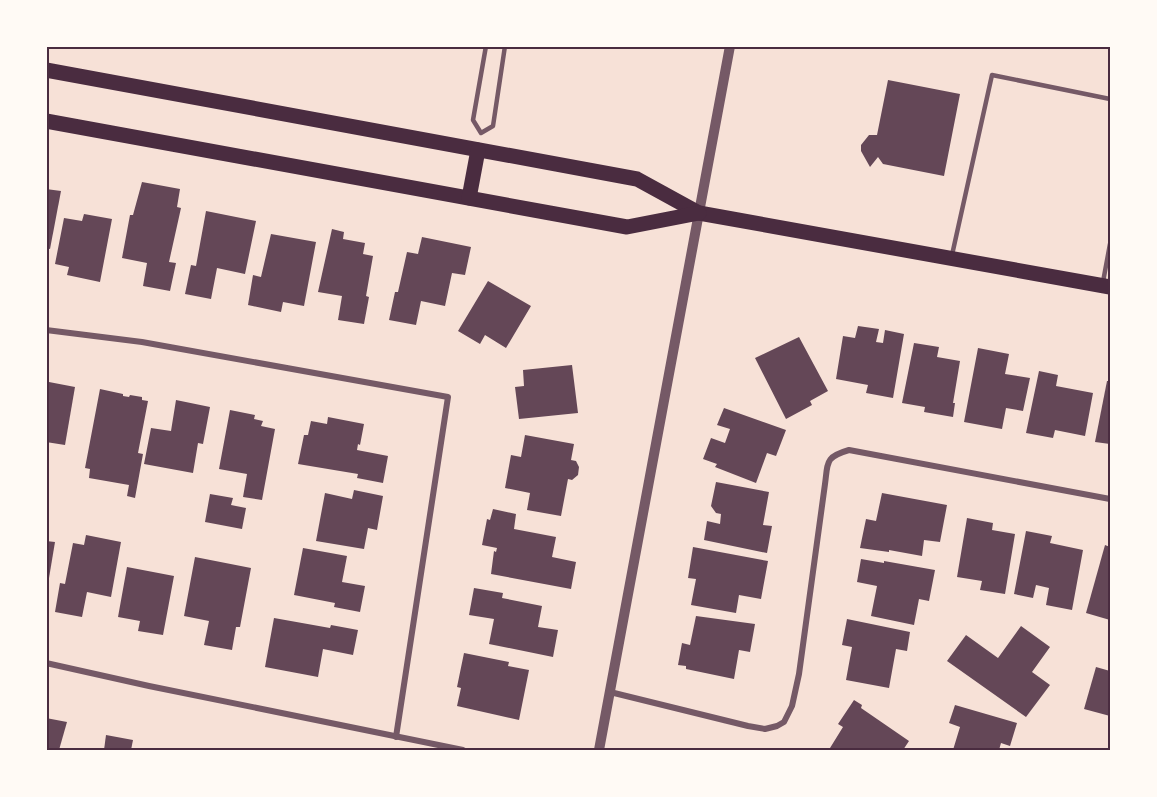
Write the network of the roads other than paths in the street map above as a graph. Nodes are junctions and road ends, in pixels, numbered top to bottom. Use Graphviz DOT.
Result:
graph roads {
  1 [pos="486,46"];
  2 [pos="505,46"];
  3 [pos="730,46"];
  4 [pos="46,70"];
  5 [pos="1110,99"];
  6 [pos="46,121"];
  7 [pos="481,133"];
  8 [pos="478,150"];
  9 [pos="468,198"];
  10 [pos="699,213"];
  11 [pos="1110,243"];
  12 [pos="952,258"];
  13 [pos="1106,286"];
  14 [pos="46,330"];
  15 [pos="1110,499"];
  16 [pos="46,663"];
  17 [pos="610,692"];
  18 [pos="396,737"];
  19 [pos="463,750"];
  20 [pos="599,750"];
  1 -- 7 [label="lane"];
  2 -- 7 [label="lane"];
  3 -- 10 [label="street"];
  4 -- 8 [label="main road"];
  5 -- 12 [label="lane"];
  6 -- 9 [label="main road"];
  7 -- 8 [label="lane"];
  8 -- 9 [label="main road"];
  8 -- 10 [label="main road"];
  9 -- 10 [label="main road"];
  10 -- 12 [label="main road"];
  10 -- 17 [label="street"];
  11 -- 13 [label="lane"];
  12 -- 13 [label="main road"];
  14 -- 18 [label="street"];
  15 -- 17 [label="street"];
  16 -- 18 [label="street"];
  17 -- 20 [label="street"];
  18 -- 19 [label="street"];
}
